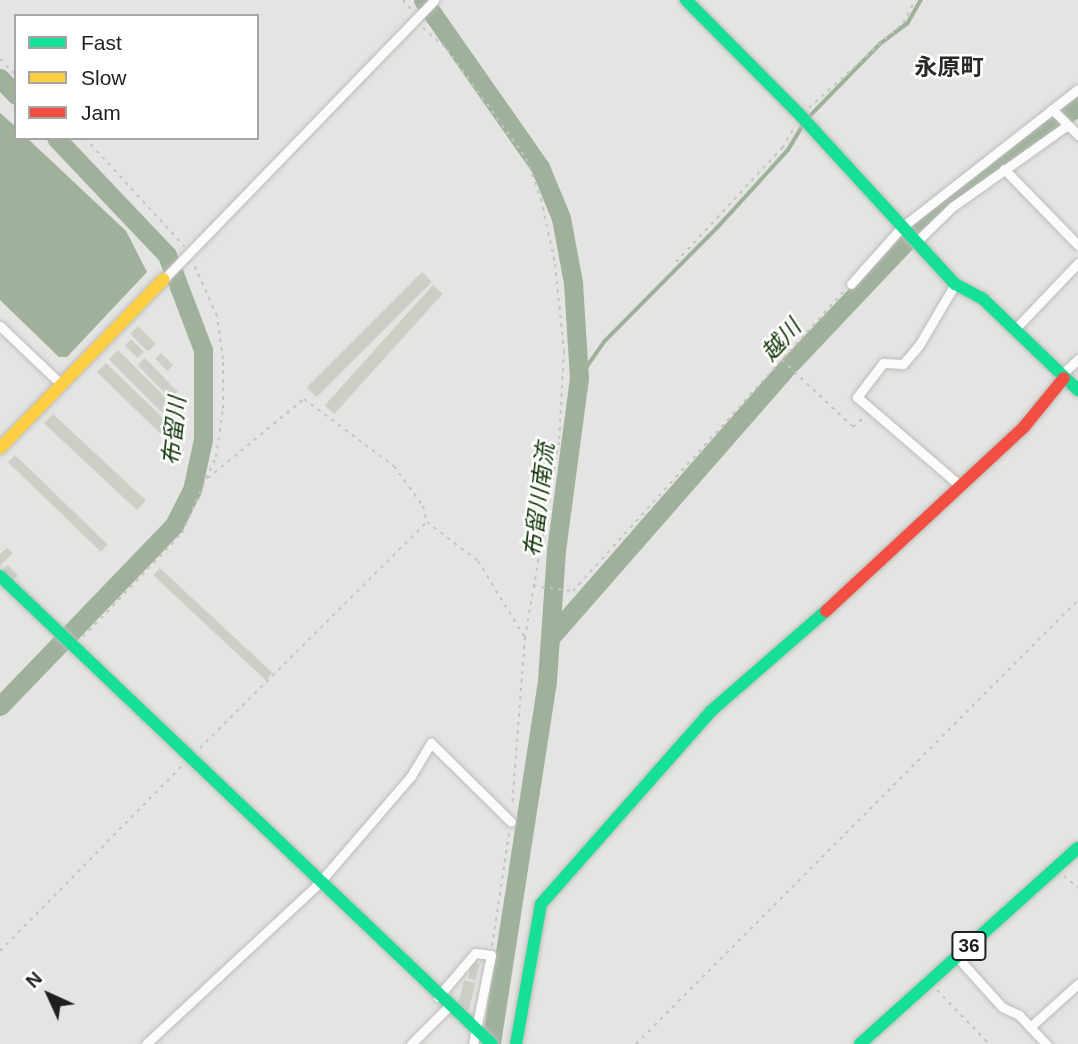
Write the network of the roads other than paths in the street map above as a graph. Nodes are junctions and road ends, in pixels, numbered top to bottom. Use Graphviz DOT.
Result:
graph roads {
  1 [pos="434,0"];
  2 [pos="686,0"];
  3 [pos="1078,89"];
  4 [pos="1052,108"];
  5 [pos="1068,125"];
  6 [pos="1078,135"];
  7 [pos="993,153"];
  8 [pos="1005,168"];
  9 [pos="901,228"];
  10 [pos="915,243"];
  11 [pos="1078,245"];
  12 [pos="1078,263"];
  13 [pos="164,279"];
  14 [pos="851,284"];
  15 [pos="955,284"];
  16 [pos="0,326"];
  17 [pos="1015,329"];
  18 [pos="1078,359"];
  19 [pos="1063,377"];
  20 [pos="61,384"];
  21 [pos="1078,390"];
  22 [pos="0,448"];
  23 [pos="958,484"];
  24 [pos="0,576"];
  25 [pos="511,821"];
  26 [pos="1078,848"];
  27 [pos="319,883"];
  28 [pos="957,957"];
  29 [pos="1078,984"];
  30 [pos="438,997"];
  31 [pos="448,1007"];
  32 [pos="1030,1027"];
  33 [pos="476,1036"];
  34 [pos="146,1044"];
  35 [pos="411,1044"];
  36 [pos="492,1044"];
  37 [pos="516,1044"];
  38 [pos="860,1044"];
  39 [pos="1046,1044"];
  1 -- 13 [label="street"];
  2 -- 9 [label="street"];
  3 -- 4 [label="street"];
  4 -- 5 [label="street"];
  4 -- 7 [label="street"];
  5 -- 6 [label="street"];
  5 -- 8 [label="street"];
  7 -- 8 [label="street"];
  7 -- 9 [label="street"];
  8 -- 10 [label="street"];
  8 -- 11 [label="street"];
  9 -- 10 [label="street"];
  9 -- 14 [label="street"];
  10 -- 15 [label="street"];
  12 -- 17 [label="street"];
  13 -- 20 [label="street"];
  15 -- 17 [label="street"];
  15 -- 23 [label="street"];
  16 -- 20 [label="street"];
  17 -- 19 [label="street"];
  18 -- 19 [label="street"];
  19 -- 21 [label="street"];
  19 -- 23 [label="street"];
  20 -- 22 [label="street"];
  23 -- 37 [label="street"];
  24 -- 27 [label="street"];
  25 -- 27 [label="street"];
  26 -- 28 [label="street, 36"];
  27 -- 30 [label="street"];
  27 -- 34 [label="street"];
  28 -- 32 [label="street"];
  28 -- 38 [label="street, 36"];
  29 -- 32 [label="street"];
  30 -- 31 [label="street"];
  30 -- 33 [label="street"];
  31 -- 33 [label="street"];
  31 -- 35 [label="street"];
  32 -- 39 [label="street"];
  33 -- 36 [label="street"];
}
